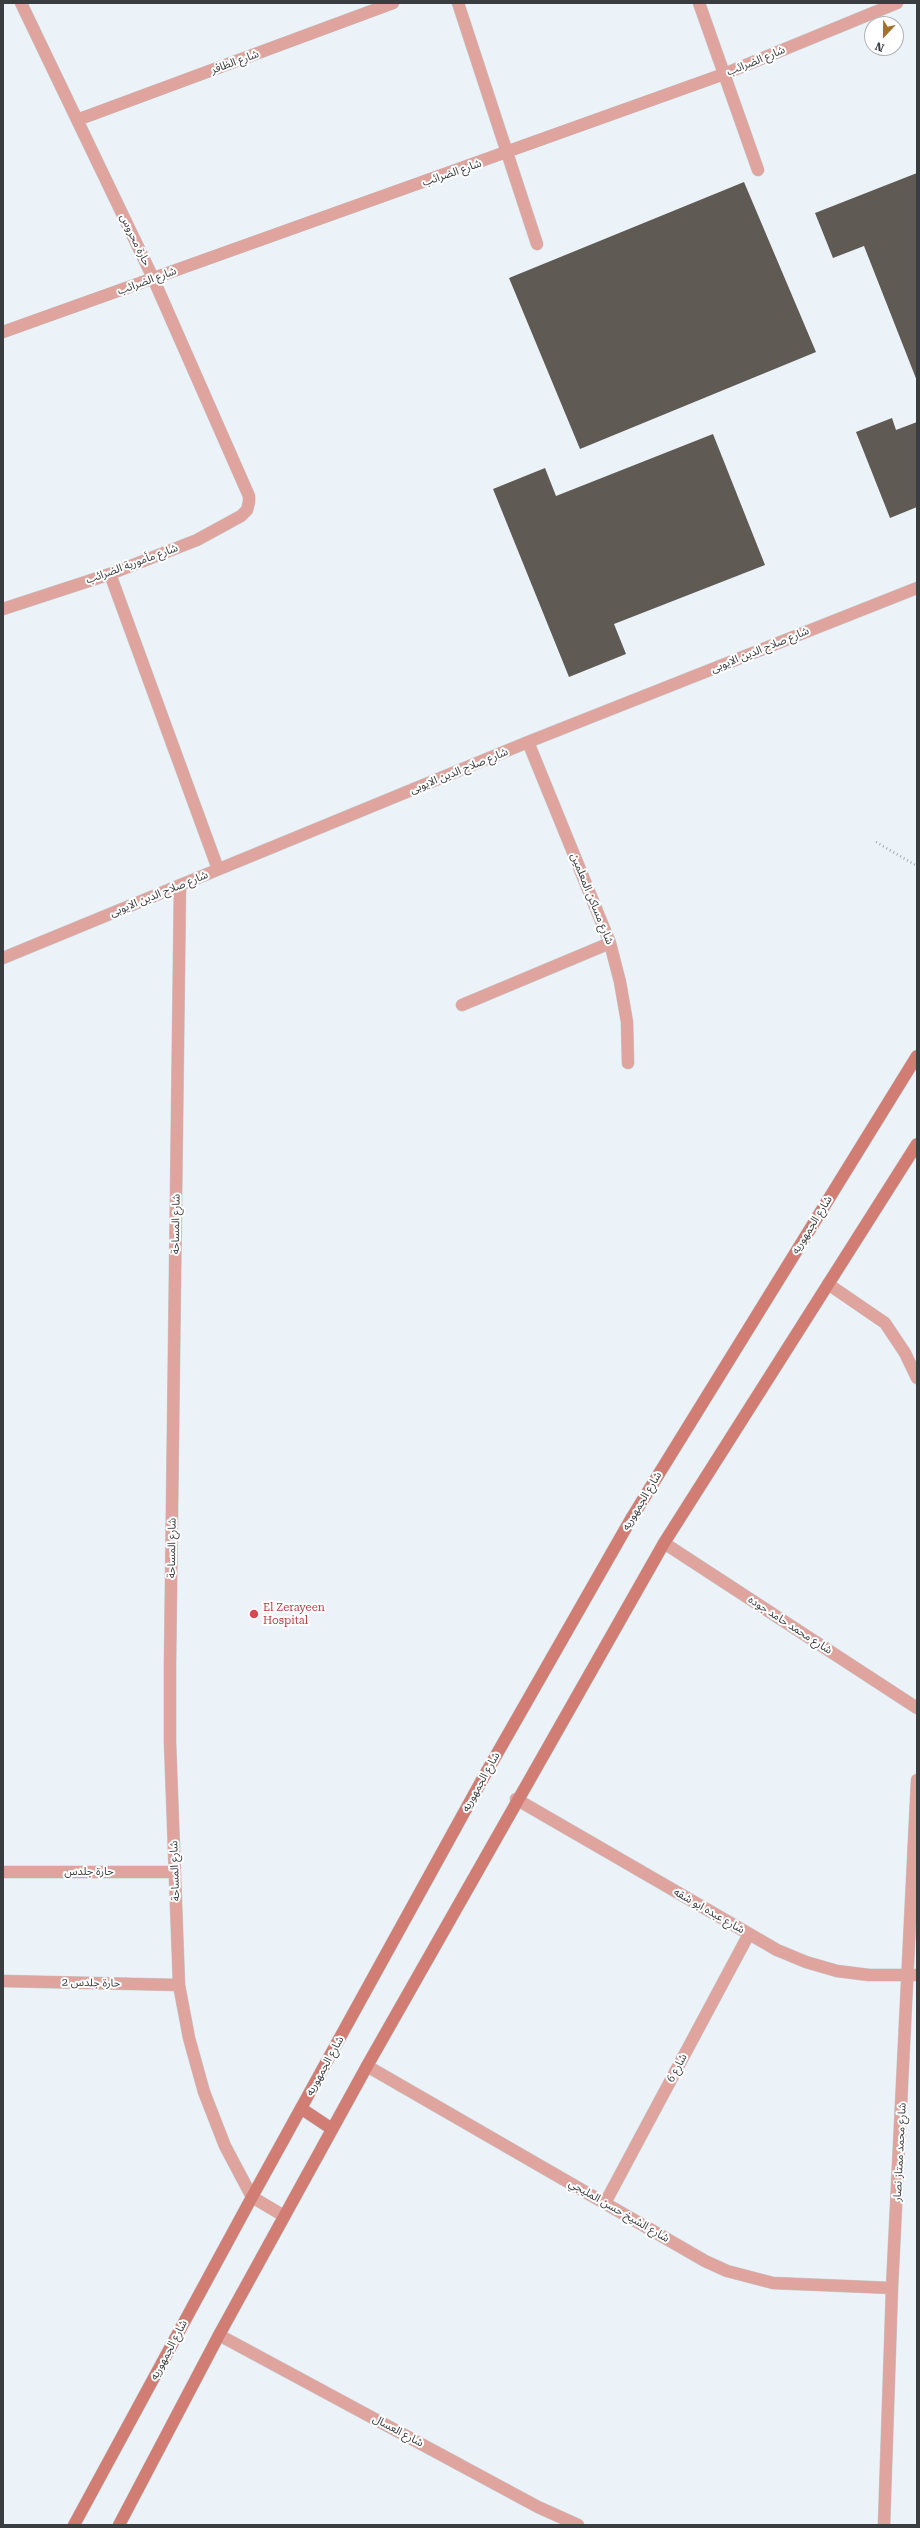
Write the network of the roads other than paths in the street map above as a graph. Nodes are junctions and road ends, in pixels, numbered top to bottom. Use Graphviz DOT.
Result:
graph roads {
  1 [pos="22,3"];
  2 [pos="393,3"];
  3 [pos="458,3"];
  4 [pos="699,3"];
  5 [pos="897,3"];
  6 [pos="724,74"];
  7 [pos="78,120"];
  8 [pos="507,153"];
  9 [pos="758,170"];
  10 [pos="537,244"];
  11 [pos="153,278"];
  12 [pos="3,332"];
  13 [pos="249,502"];
  14 [pos="110,574"];
  15 [pos="917,588"];
  16 [pos="3,609"];
  17 [pos="528,742"];
  18 [pos="218,869"];
  19 [pos="180,885"];
  20 [pos="610,943"];
  21 [pos="3,958"];
  22 [pos="462,1005"];
  23 [pos="917,1056"];
  24 [pos="628,1063"];
  25 [pos="917,1144"];
  26 [pos="828,1284"];
  27 [pos="917,1378"];
  28 [pos="664,1543"];
  29 [pos="917,1708"];
  30 [pos="917,1780"];
  31 [pos="516,1799"];
  32 [pos="3,1872"];
  33 [pos="175,1872"];
  34 [pos="749,1934"];
  35 [pos="913,1975"];
  36 [pos="3,1981"];
  37 [pos="179,1985"];
  38 [pos="367,2066"];
  39 [pos="302,2110"];
  40 [pos="332,2130"];
  41 [pos="252,2197"];
  42 [pos="605,2202"];
  43 [pos="284,2216"];
  44 [pos="892,2288"];
  45 [pos="219,2335"];
  46 [pos="74,2525"];
  47 [pos="119,2525"];
  48 [pos="578,2525"];
  49 [pos="884,2525"];
  1 -- 7 [label="street, حارة محروس"];
  2 -- 7 [label="street, شارع الظافر"];
  3 -- 8 [label="street"];
  4 -- 6 [label="street"];
  5 -- 6 [label="street, شارع الضرائب"];
  6 -- 8 [label="street, شارع الضرائب"];
  6 -- 9 [label="street"];
  7 -- 11 [label="street, حارة محروس"];
  8 -- 10 [label="street"];
  8 -- 11 [label="street, شارع الضرائب"];
  11 -- 12 [label="street, شارع الضرائب"];
  11 -- 13 [label="street, حارة محروس"];
  13 -- 14 [label="street, شارع مأمورية الضرائب"];
  14 -- 16 [label="street, شارع مأمورية الضرائب"];
  14 -- 18 [label="street"];
  15 -- 17 [label="street, شارع صلاح الدين الايوبى"];
  17 -- 18 [label="street, شارع صلاح الدين الايوبى"];
  17 -- 20 [label="street, شارع مساكن المعلمين"];
  18 -- 19 [label="street, شارع صلاح الدين الايوبى"];
  19 -- 21 [label="street, شارع صلاح الدين الايوبى"];
  19 -- 33 [label="street, شارع المساحة"];
  20 -- 22 [label="street"];
  20 -- 24 [label="street, شارع مساكن المعلمين"];
  23 -- 39 [label="street, شارع الجمهوريه"];
  25 -- 26 [label="street"];
  26 -- 27 [label="street"];
  26 -- 28 [label="street"];
  28 -- 29 [label="street, شارع محمد حامد جوده"];
  28 -- 31 [label="street"];
  30 -- 35 [label="street, شارع محمد ممتاز نصار"];
  31 -- 34 [label="street, شارع عبده ابو شقه"];
  31 -- 38 [label="street"];
  32 -- 33 [label="street, حارة جلدس"];
  33 -- 37 [label="street, شارع المساحة"];
  34 -- 35 [label="street, شارع عبده ابو شقه"];
  34 -- 42 [label="street, شارع 6"];
  35 -- 44 [label="street, شارع محمد ممتاز نصار"];
  36 -- 37 [label="street, حارة جلدس 2"];
  37 -- 41 [label="street, شارع المساحة"];
  38 -- 40 [label="street"];
  38 -- 42 [label="street, شارع الشيخ حسن المليجي"];
  39 -- 40 [label="street"];
  39 -- 41 [label="street, شارع الجمهوريه"];
  40 -- 43 [label="street"];
  41 -- 43 [label="street"];
  41 -- 46 [label="street, شارع الجمهوريه"];
  42 -- 44 [label="street, شارع الشيخ حسن المليجي"];
  43 -- 45 [label="street"];
  44 -- 49 [label="street, شارع محمد ممتاز نصار"];
  45 -- 47 [label="street"];
  45 -- 48 [label="street, شارع العسال"];
}
